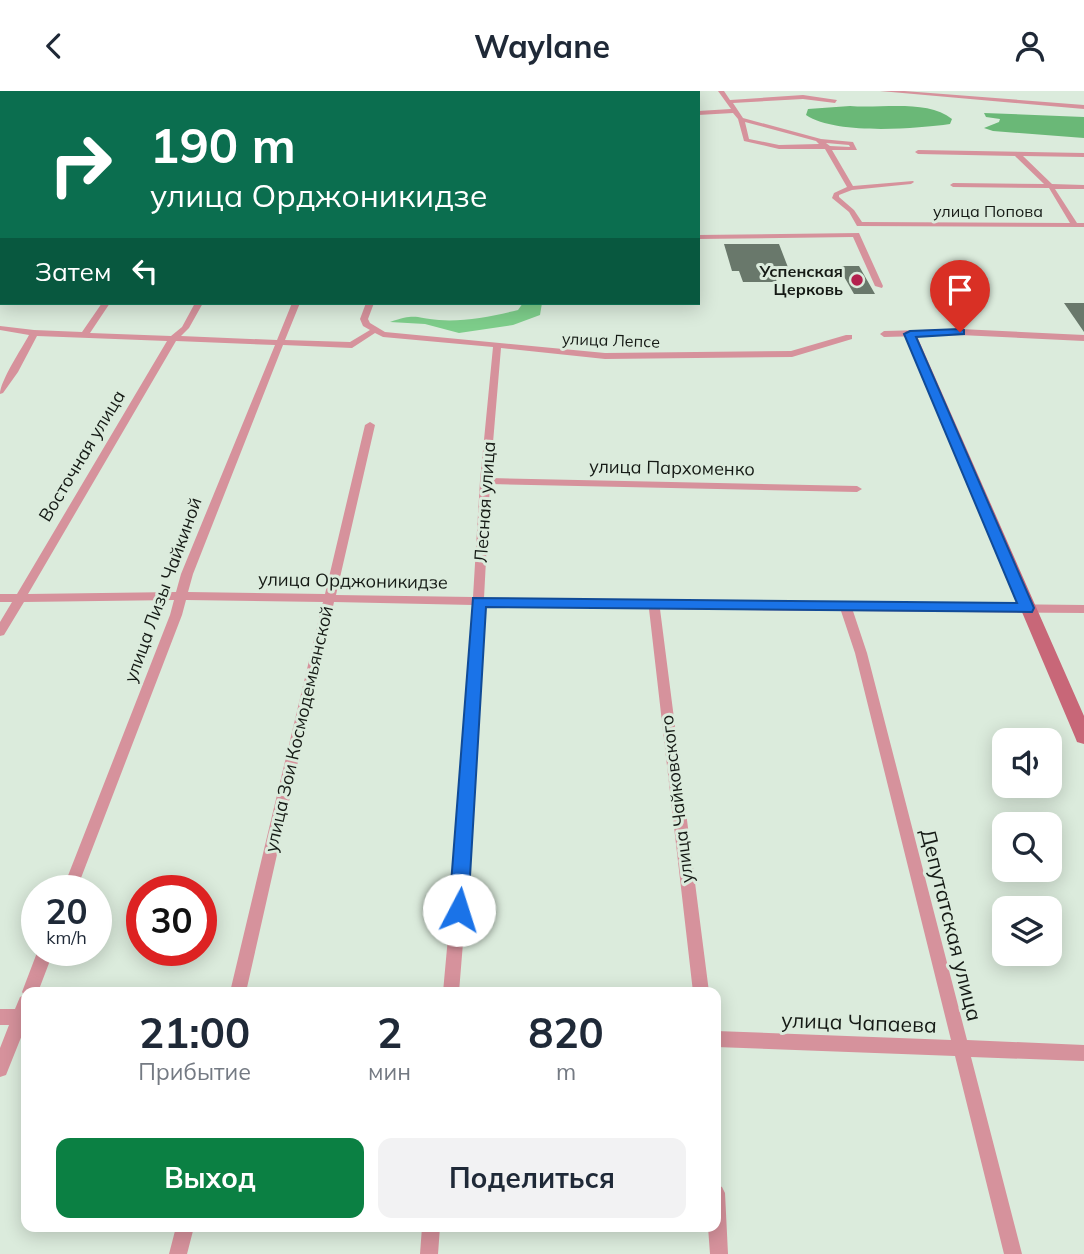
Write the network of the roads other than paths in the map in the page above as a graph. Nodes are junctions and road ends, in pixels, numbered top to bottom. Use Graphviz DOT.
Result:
graph roads {
  1 [pos="721,91"];
  2 [pos="883,91"];
  3 [pos="946,93"];
  4 [pos="835,101"];
  5 [pos="727,102"];
  6 [pos="1084,107"];
  7 [pos="733,111"];
  8 [pos="700,113"];
  9 [pos="741,119"];
  10 [pos="823,145"];
  11 [pos="918,152"];
  12 [pos="1016,153"];
  13 [pos="1084,155"];
  14 [pos="911,182"];
  15 [pos="953,185"];
  16 [pos="1051,187"];
  17 [pos="1084,187"];
  18 [pos="851,188"];
  19 [pos="860,224"];
  20 [pos="892,225"];
  21 [pos="1080,225"];
  22 [pos="856,235"];
  23 [pos="700,237"];
  24 [pos="879,286"];
  25 [pos="105,305"];
  26 [pos="198,305"];
  27 [pos="295,305"];
  28 [pos="369,305"];
  29 [pos="0,328"];
  30 [pos="373,331"];
  31 [pos="34,333"];
  32 [pos="85,334"];
  33 [pos="884,334"];
  34 [pos="910,334"];
  35 [pos="849,337"];
  36 [pos="173,338"];
  37 [pos="1084,338"];
  38 [pos="279,344"];
  39 [pos="497,347"];
  40 [pos="0,391"];
  41 [pos="370,425"];
  42 [pos="485,481"];
  43 [pos="857,489"];
  44 [pos="182,596"];
  45 [pos="329,597"];
  46 [pos="0,598"];
  47 [pos="18,598"];
  48 [pos="478,602"];
  49 [pos="654,605"];
  50 [pos="846,608"];
  51 [pos="1027,608"];
  52 [pos="1084,610"];
  53 [pos="0,632"];
  54 [pos="1084,737"];
  55 [pos="75,875"];
  56 [pos="40,966"];
  57 [pos="32,987"];
  58 [pos="239,987"];
  59 [pos="451,987"];
  60 [pos="700,987"];
  61 [pos="21,1013"];
  62 [pos="0,1017"];
  63 [pos="21,1019"];
  64 [pos="721,1039"];
  65 [pos="961,1050"];
  66 [pos="1084,1053"];
  67 [pos="0,1069"];
  68 [pos="183,1232"];
  69 [pos="431,1232"];
  70 [pos="718,1232"];
  71 [pos="178,1254"];
  72 [pos="429,1254"];
  73 [pos="719,1254"];
  74 [pos="1013,1254"];
  1 -- 5 [label="street"];
  2 -- 3 [label="street"];
  3 -- 6 [label="street"];
  4 -- 5 [label="street"];
  5 -- 7 [label="street"];
  7 -- 8 [label="street"];
  7 -- 9 [label="street"];
  9 -- 10 [label="street"];
  9 -- 10 [label="street"];
  10 -- 18 [label="street"];
  11 -- 12 [label="street"];
  12 -- 13 [label="street"];
  12 -- 16 [label="street"];
  14 -- 18 [label="street"];
  15 -- 16 [label="street"];
  16 -- 17 [label="street"];
  16 -- 21 [label="street"];
  18 -- 19 [label="street"];
  19 -- 20 [label="street"];
  19 -- 22 [label="street"];
  20 -- 21 [label="street, улица Попова"];
  22 -- 23 [label="street"];
  22 -- 24 [label="street"];
  25 -- 32 [label="street"];
  26 -- 36 [label="street, Восточная улица"];
  27 -- 38 [label="street, улица Лизы Чайкиной"];
  28 -- 30 [label="street"];
  29 -- 31 [label="street"];
  30 -- 38 [label="street"];
  30 -- 39 [label="street, улица Лепсе"];
  31 -- 32 [label="street"];
  31 -- 40 [label="street"];
  32 -- 36 [label="street"];
  33 -- 34 [label="street"];
  34 -- 37 [label="street"];
  34 -- 51 [label="street"];
  35 -- 39 [label="street, улица Лепсе"];
  36 -- 38 [label="street"];
  36 -- 47 [label="street, Восточная улица"];
  38 -- 44 [label="street, улица Лизы Чайкиной"];
  39 -- 42 [label="street, Лесная улица"];
  41 -- 45 [label="street, улица Зои Космодемьянской"];
  42 -- 43 [label="street, улица Пархоменко"];
  42 -- 48 [label="street, Лесная улица"];
  44 -- 45 [label="street, улица Орджоникидзе"];
  44 -- 47 [label="street, улица Орджоникидзе"];
  44 -- 55 [label="street, улица Лизы Чайкиной"];
  45 -- 48 [label="street, улица Орджоникидзе"];
  45 -- 58 [label="street, улица Зои Космодемьянской"];
  46 -- 47 [label="street, улица Орджоникидзе"];
  47 -- 53 [label="street, Восточная улица"];
  48 -- 49 [label="street, улица Орджоникидзе"];
  48 -- 59 [label="street, Лесная улица"];
  49 -- 50 [label="street, улица Орджоникидзе"];
  49 -- 60 [label="street, улица Чайковского"];
  50 -- 51 [label="street, улица Орджоникидзе"];
  50 -- 65 [label="street, Депутатская улица"];
  51 -- 52 [label="street, улица Орджоникидзе"];
  51 -- 54 [label="street"];
  56 -- 57 [label="street"];
  61 -- 62 [label="street"];
  63 -- 67 [label="street"];
  64 -- 65 [label="street, улица Чапаева"];
  65 -- 66 [label="street, улица Чапаева"];
  65 -- 74 [label="street, Депутатская улица"];
  68 -- 71 [label="street"];
  69 -- 72 [label="street"];
  70 -- 73 [label="street"];
}
